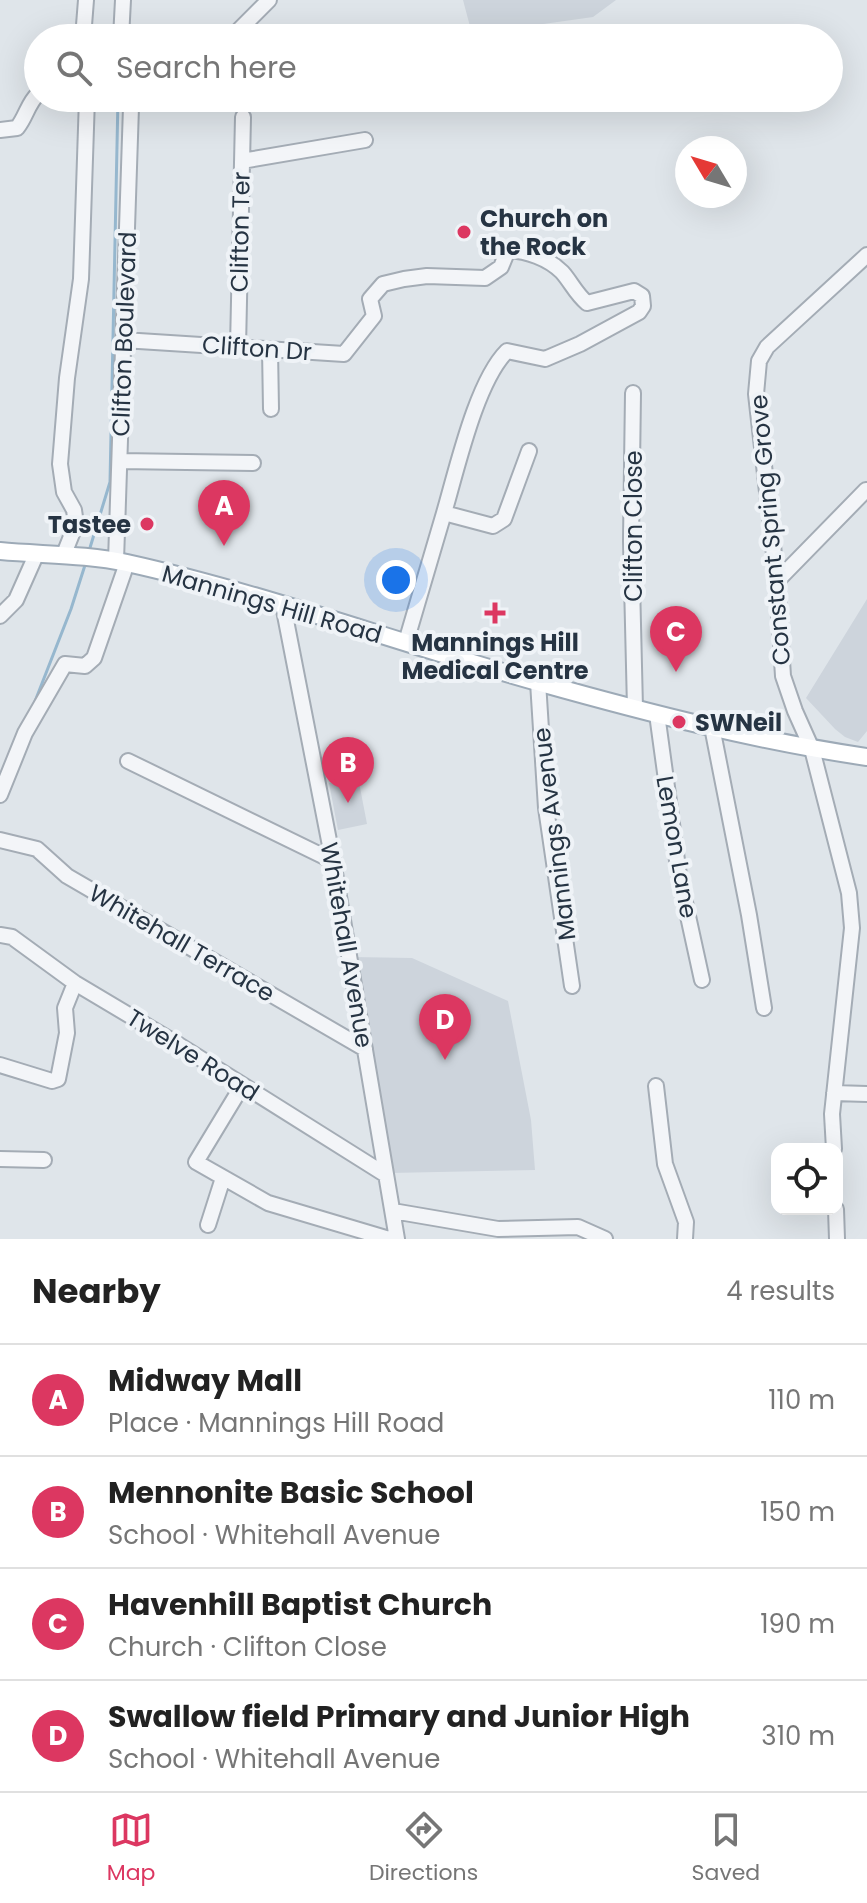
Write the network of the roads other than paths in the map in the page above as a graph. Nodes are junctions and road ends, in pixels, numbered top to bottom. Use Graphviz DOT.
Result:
graph roads {
  1 [pos="86,0"];
  2 [pos="123,0"];
  3 [pos="269,0"];
  4 [pos="84,24"];
  5 [pos="122,24"];
  6 [pos="245,24"];
  7 [pos="27,112"];
  8 [pos="87,112"];
  9 [pos="130,112"];
  10 [pos="243,117"];
  11 [pos="0,130"];
  12 [pos="365,140"];
  13 [pos="242,161"];
  14 [pos="867,255"];
  15 [pos="123,340"];
  16 [pos="238,347"];
  17 [pos="270,349"];
  18 [pos="633,393"];
  19 [pos="271,409"];
  20 [pos="529,451"];
  21 [pos="120,461"];
  22 [pos="253,463"];
  23 [pos="866,490"];
  24 [pos="444,513"];
  25 [pos="0,551"];
  26 [pos="64,554"];
  27 [pos="36,555"];
  28 [pos="116,562"];
  29 [pos="777,581"];
  30 [pos="283,605"];
  31 [pos="0,616"];
  32 [pos="406,642"];
  33 [pos="538,682"];
  34 [pos="635,708"];
  35 [pos="657,714"];
  36 [pos="712,727"];
  37 [pos="812,749"];
  38 [pos="867,757"];
  39 [pos="128,761"];
  40 [pos="0,795"];
  41 [pos="0,840"];
  42 [pos="333,861"];
  43 [pos="0,935"];
  44 [pos="702,980"];
  45 [pos="75,983"];
  46 [pos="572,986"];
  47 [pos="764,1008"];
  48 [pos="365,1049"];
  49 [pos="0,1065"];
  50 [pos="242,1086"];
  51 [pos="656,1086"];
  52 [pos="834,1093"];
  53 [pos="867,1094"];
  54 [pos="834,1143"];
  55 [pos="0,1159"];
  56 [pos="44,1160"];
  57 [pos="386,1175"];
  58 [pos="223,1178"];
  59 [pos="393,1211"];
  60 [pos="836,1215"];
  61 [pos="208,1225"];
  62 [pos="389,1239"];
  63 [pos="397,1239"];
  64 [pos="605,1239"];
  65 [pos="685,1239"];
  66 [pos="837,1239"];
  1 -- 4 [label="street"];
  2 -- 5 [label="street"];
  3 -- 6 [label="street"];
  7 -- 11 [label="street"];
  8 -- 26 [label="street"];
  9 -- 15 [label="street, Clifton Boulevard"];
  10 -- 13 [label="street, Clifton Ter"];
  12 -- 13 [label="street"];
  13 -- 16 [label="street, Clifton Ter"];
  14 -- 29 [label="street, Constant Spring Grove"];
  15 -- 16 [label="street, Clifton Dr"];
  15 -- 21 [label="street, Clifton Boulevard"];
  16 -- 17 [label="street, Clifton Dr"];
  17 -- 19 [label="street"];
  17 -- 24 [label="street, Clifton Dr"];
  18 -- 34 [label="street, Clifton Close"];
  20 -- 24 [label="street"];
  21 -- 22 [label="street"];
  21 -- 28 [label="street, Clifton Boulevard"];
  23 -- 29 [label="street"];
  24 -- 32 [label="street"];
  25 -- 27 [label="main road, Mannings Hill Road"];
  26 -- 27 [label="main road, Mannings Hill Road"];
  26 -- 28 [label="main road, Mannings Hill Road"];
  27 -- 31 [label="street"];
  28 -- 30 [label="main road, Mannings Hill Road"];
  28 -- 40 [label="street, Clifton Boulevard"];
  29 -- 37 [label="street, Constant Spring Grove"];
  30 -- 32 [label="main road, Mannings Hill Road"];
  30 -- 42 [label="street, Whitehall Avenue"];
  32 -- 33 [label="main road, Mannings Hill Road"];
  33 -- 34 [label="main road, Mannings Hill Road"];
  33 -- 46 [label="street, Mannings Avenue"];
  34 -- 35 [label="main road, Mannings Hill Road"];
  35 -- 36 [label="main road, Mannings Hill Road"];
  35 -- 44 [label="street, Lemon Lane"];
  36 -- 37 [label="main road, Mannings Hill Road"];
  36 -- 47 [label="street"];
  37 -- 38 [label="main road, Mannings Hill Road"];
  37 -- 52 [label="street, Constant Spring Grove"];
  39 -- 42 [label="street"];
  41 -- 48 [label="street, Whitehall Terrace"];
  42 -- 48 [label="street, Whitehall Avenue"];
  43 -- 45 [label="street, Twelve Road"];
  45 -- 49 [label="street"];
  45 -- 50 [label="street, Twelve Road"];
  48 -- 57 [label="street, Whitehall Avenue"];
  50 -- 57 [label="street, Twelve Road"];
  50 -- 58 [label="street"];
  51 -- 65 [label="street"];
  52 -- 53 [label="street"];
  52 -- 54 [label="street, Constant Spring Grove"];
  55 -- 56 [label="street"];
  57 -- 59 [label="street, Whitehall Avenue"];
  58 -- 61 [label="street"];
  58 -- 62 [label="street"];
  59 -- 63 [label="street, Whitehall Avenue"];
  59 -- 64 [label="street"];
  60 -- 66 [label="street"];
}
